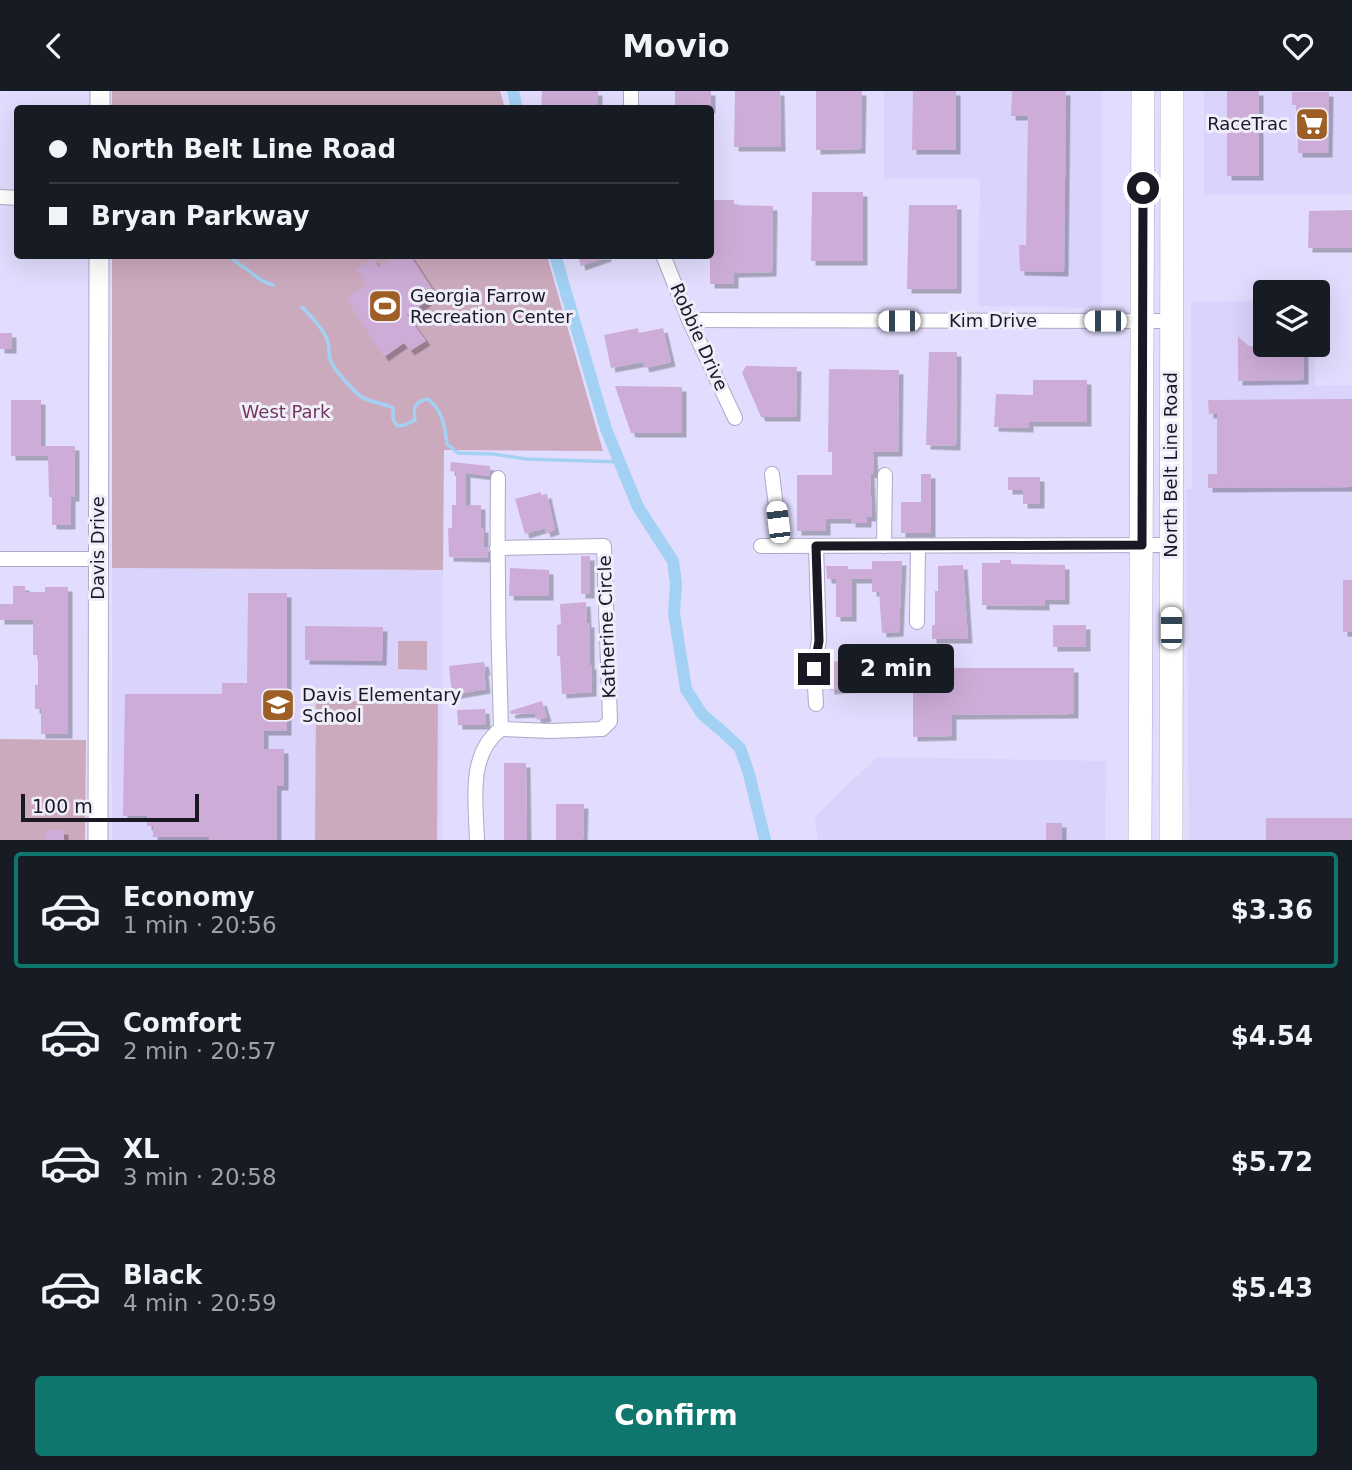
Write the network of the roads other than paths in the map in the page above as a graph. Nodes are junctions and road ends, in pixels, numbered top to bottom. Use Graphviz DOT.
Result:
graph roads {
  1 [pos="1143,91"];
  2 [pos="1172,91"];
  3 [pos="99,259"];
  4 [pos="665,259"];
  5 [pos="689,320"];
  6 [pos="1143,321"];
  7 [pos="1171,321"];
  8 [pos="736,418"];
  9 [pos="772,474"];
  10 [pos="885,475"];
  11 [pos="498,478"];
  12 [pos="1142,545"];
  13 [pos="1171,545"];
  14 [pos="761,546"];
  15 [pos="781,546"];
  16 [pos="816,546"];
  17 [pos="884,546"];
  18 [pos="918,546"];
  19 [pos="498,548"];
  20 [pos="0,559"];
  21 [pos="98,559"];
  22 [pos="917,622"];
  23 [pos="816,703"];
  24 [pos="501,729"];
  25 [pos="97,840"];
  26 [pos="477,840"];
  27 [pos="1140,840"];
  28 [pos="1171,840"];
  1 -- 6 [label="main road, North Belt Line Road"];
  2 -- 7 [label="main road, North Belt Line Road"];
  3 -- 21 [label="street, Davis Drive"];
  4 -- 5 [label="street, Robbie Drive"];
  5 -- 6 [label="street, Kim Drive"];
  5 -- 8 [label="street, Robbie Drive"];
  6 -- 7 [label="street, Kim Drive"];
  6 -- 12 [label="main road, North Belt Line Road"];
  7 -- 13 [label="main road, North Belt Line Road"];
  9 -- 15 [label="street"];
  10 -- 17 [label="street"];
  11 -- 19 [label="street"];
  12 -- 13 [label="street"];
  12 -- 18 [label="street"];
  12 -- 27 [label="main road, North Belt Line Road"];
  13 -- 28 [label="main road, North Belt Line Road"];
  14 -- 15 [label="street"];
  15 -- 16 [label="street"];
  16 -- 17 [label="street"];
  16 -- 23 [label="street"];
  17 -- 18 [label="street"];
  18 -- 22 [label="street"];
  19 -- 24 [label="street"];
  19 -- 24 [label="street, Katherine Circle"];
  20 -- 21 [label="street"];
  21 -- 25 [label="street, Davis Drive"];
  24 -- 26 [label="street"];
}
